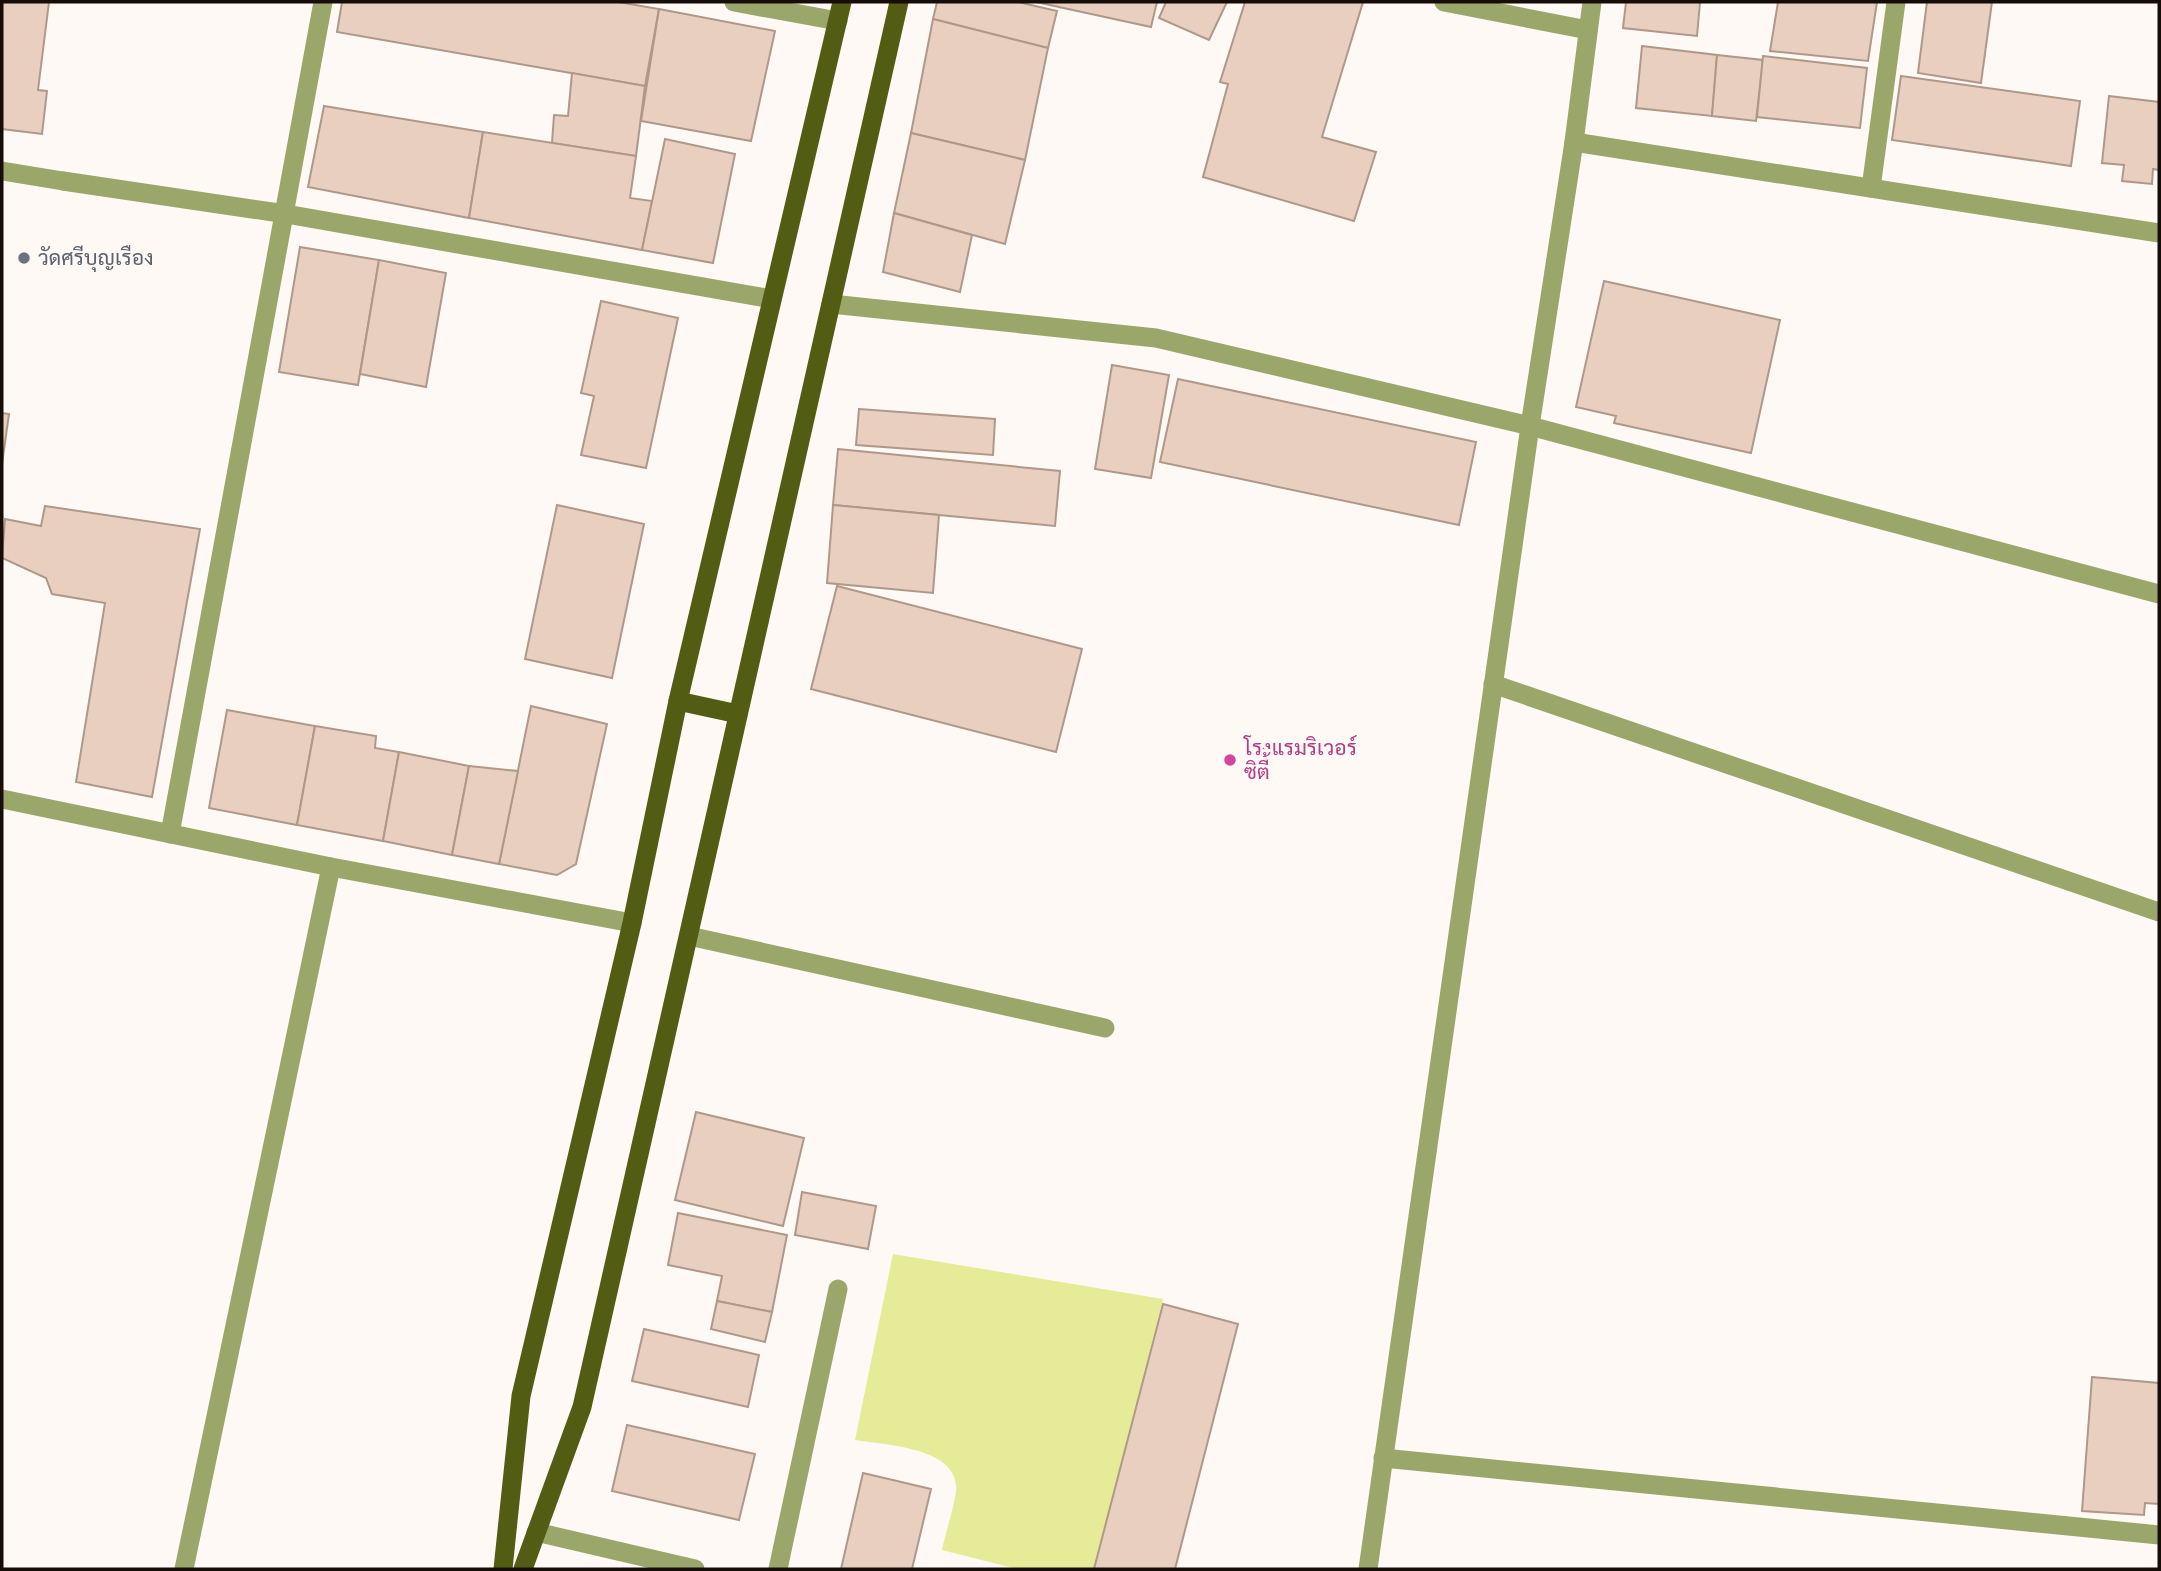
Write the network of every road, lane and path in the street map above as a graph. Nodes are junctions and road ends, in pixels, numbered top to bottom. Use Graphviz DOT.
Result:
graph roads {
  1 [pos="323,2"];
  2 [pos="734,2"];
  3 [pos="899,2"];
  4 [pos="1444,2"];
  5 [pos="1592,2"];
  6 [pos="1896,2"];
  7 [pos="840,11"];
  8 [pos="1588,30"];
  9 [pos="1574,142"];
  10 [pos="2,171"];
  11 [pos="1871,188"];
  12 [pos="286,214"];
  13 [pos="2159,233"];
  14 [pos="772,299"];
  15 [pos="831,304"];
  16 [pos="1530,426"];
  17 [pos="2159,594"];
  18 [pos="1493,684"];
  19 [pos="678,701"];
  20 [pos="738,714"];
  21 [pos="2,799"];
  22 [pos="170,834"];
  23 [pos="331,867"];
  24 [pos="2159,912"];
  25 [pos="632,923"];
  26 [pos="689,936"];
  27 [pos="1105,1028"];
  28 [pos="838,1289"];
  29 [pos="1383,1458"];
  30 [pos="536,1532"];
  31 [pos="2159,1535"];
  32 [pos="184,1569"];
  33 [pos="503,1569"];
  34 [pos="523,1569"];
  35 [pos="695,1569"];
  36 [pos="778,1569"];
  37 [pos="1368,1569"];
  1 -- 12 [label="street"];
  2 -- 7 [label="street"];
  3 -- 15 [label="main road"];
  4 -- 8 [label="street"];
  5 -- 8 [label="street"];
  6 -- 11 [label="street"];
  7 -- 14 [label="main road"];
  8 -- 9 [label="street"];
  9 -- 11 [label="street"];
  9 -- 16 [label="street"];
  10 -- 12 [label="street"];
  11 -- 13 [label="street"];
  12 -- 14 [label="street"];
  12 -- 22 [label="street"];
  14 -- 19 [label="main road"];
  15 -- 16 [label="street"];
  15 -- 20 [label="main road"];
  16 -- 17 [label="street"];
  16 -- 18 [label="street"];
  18 -- 24 [label="street"];
  18 -- 29 [label="street"];
  19 -- 20 [label="main road"];
  19 -- 25 [label="main road"];
  20 -- 26 [label="main road"];
  21 -- 22 [label="street"];
  22 -- 23 [label="street"];
  23 -- 25 [label="street"];
  23 -- 32 [label="street"];
  25 -- 33 [label="main road"];
  26 -- 27 [label="street"];
  26 -- 30 [label="main road"];
  28 -- 36 [label="street"];
  29 -- 31 [label="street"];
  29 -- 37 [label="street"];
  30 -- 34 [label="main road"];
  30 -- 35 [label="street"];
}
